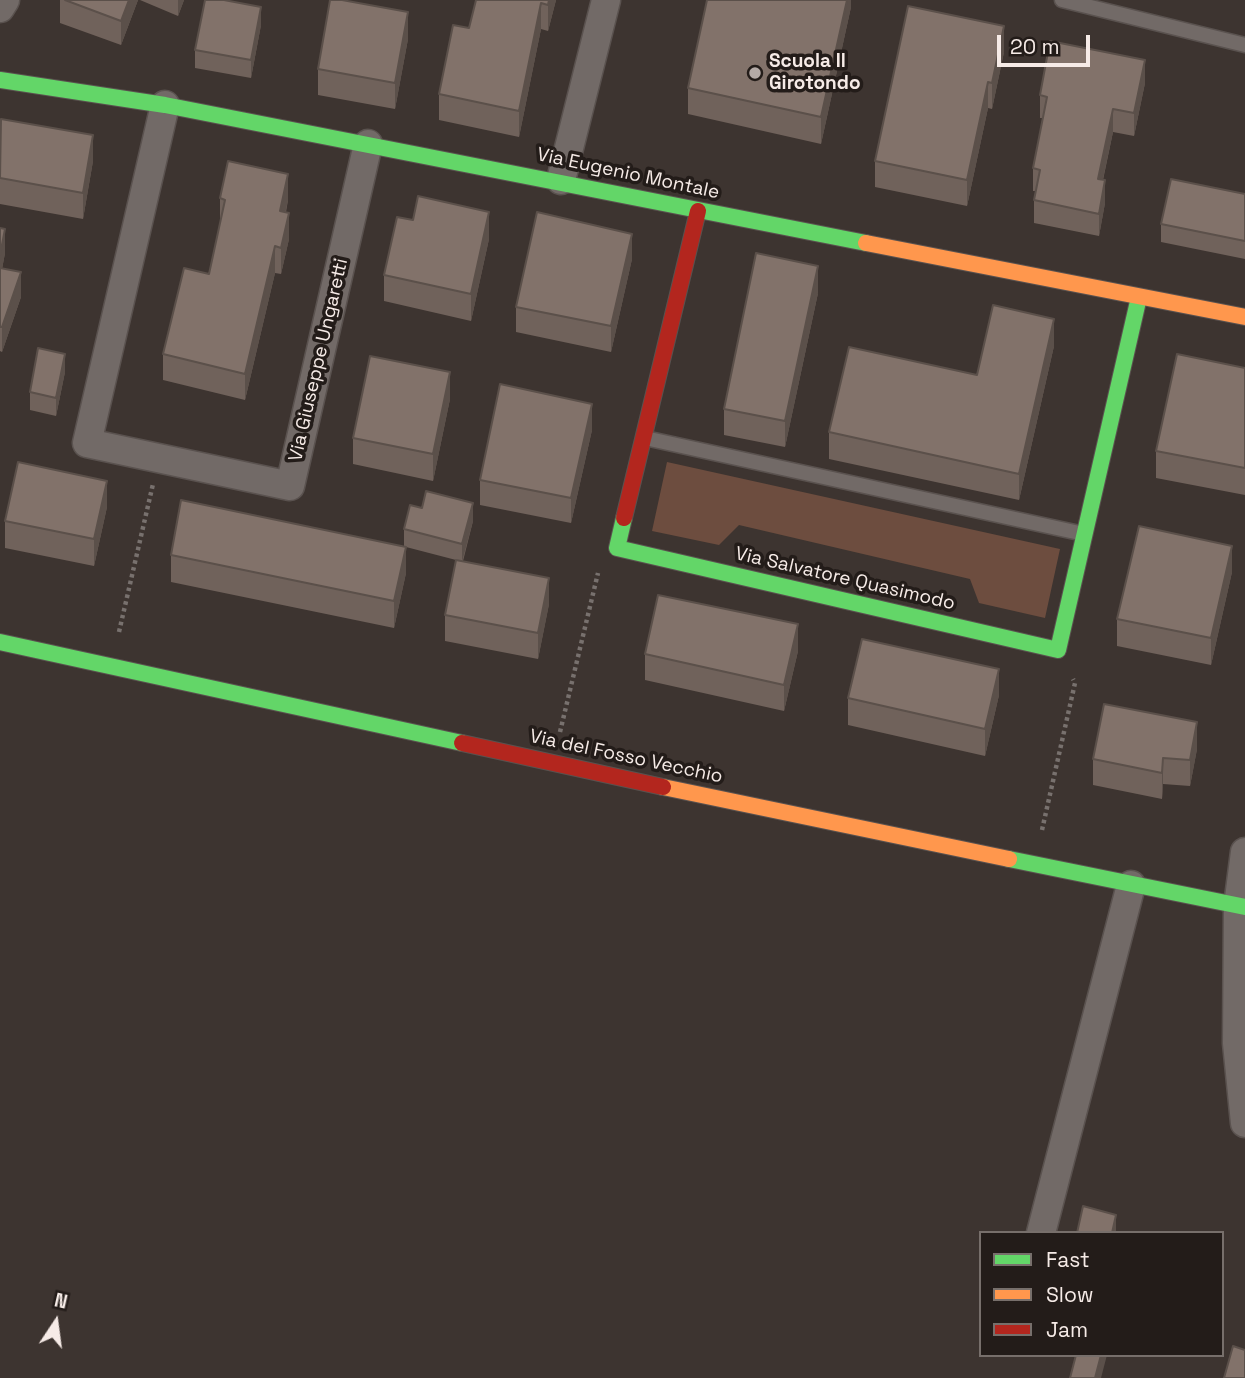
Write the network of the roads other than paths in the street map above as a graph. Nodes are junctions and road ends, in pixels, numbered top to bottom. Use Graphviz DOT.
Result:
graph roads {
  1 [pos="5,0"];
  2 [pos="606,0"];
  3 [pos="1062,0"];
  4 [pos="0,8"];
  5 [pos="1245,45"];
  6 [pos="0,80"];
  7 [pos="165,105"];
  8 [pos="368,144"];
  9 [pos="561,180"];
  10 [pos="698,211"];
  11 [pos="1139,297"];
  12 [pos="1245,317"];
  13 [pos="644,438"];
  14 [pos="1085,534"];
  15 [pos="0,642"];
  16 [pos="1245,852"];
  17 [pos="1131,885"];
  18 [pos="1242,906"];
  19 [pos="1241,1044"];
  20 [pos="1245,1123"];
  21 [pos="1042,1231"];
  1 -- 4 [label="street"];
  2 -- 9 [label="street"];
  3 -- 5 [label="lane"];
  6 -- 7 [label="street, Via Eugenio Montale"];
  7 -- 8 [label="street, Via Eugenio Montale"];
  7 -- 8 [label="street, Via Giuseppe Ungaretti"];
  8 -- 9 [label="street, Via Eugenio Montale"];
  9 -- 10 [label="street, Via Eugenio Montale"];
  10 -- 11 [label="street, Via Eugenio Montale"];
  10 -- 13 [label="street"];
  11 -- 12 [label="street, Via Eugenio Montale"];
  11 -- 14 [label="street"];
  13 -- 14 [label="lane"];
  13 -- 14 [label="street, Via Salvatore Quasimodo"];
  15 -- 17 [label="street, Via del Fosso Vecchio"];
  16 -- 18 [label="street"];
  17 -- 18 [label="street, Via del Fosso Vecchio"];
  17 -- 21 [label="street"];
  18 -- 19 [label="street"];
  19 -- 20 [label="street"];
}
